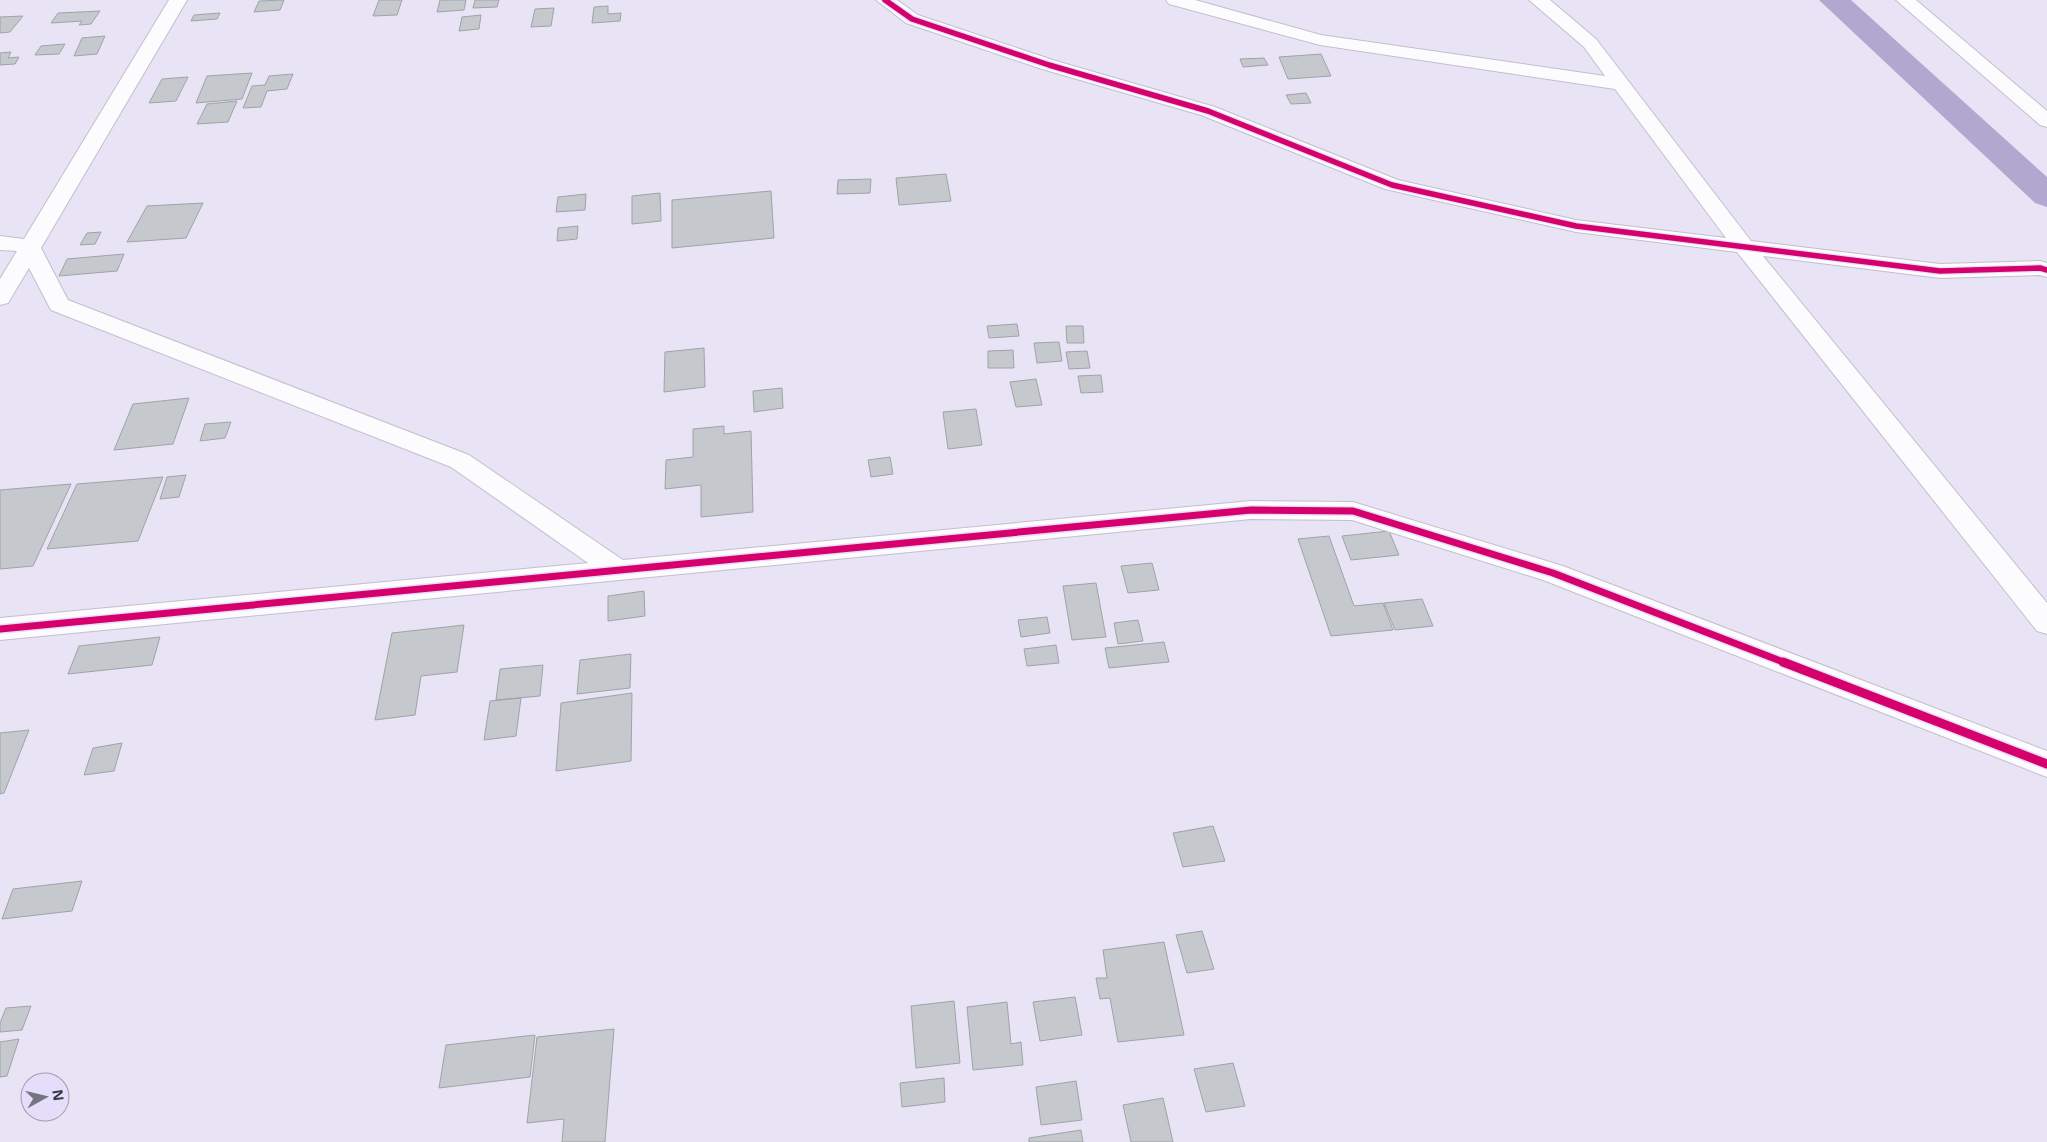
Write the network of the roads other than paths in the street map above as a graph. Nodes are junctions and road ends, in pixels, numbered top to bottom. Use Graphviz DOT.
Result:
graph roads {
  1 [pos="178,0"];
  2 [pos="885,0"];
  3 [pos="1175,0"];
  4 [pos="1538,0"];
  5 [pos="1905,0"];
  6 [pos="1622,84"];
  7 [pos="2047,121"];
  8 [pos="0,244"];
  9 [pos="29,246"];
  10 [pos="1744,247"];
  11 [pos="2047,270"];
  12 [pos="0,298"];
  13 [pos="618,570"];
  14 [pos="2047,623"];
  15 [pos="0,629"];
  16 [pos="2047,764"];
  1 -- 9 [label="street"];
  2 -- 10 [label="street"];
  3 -- 6 [label="street"];
  4 -- 6 [label="street"];
  5 -- 7 [label="street"];
  6 -- 10 [label="street"];
  8 -- 9 [label="street"];
  9 -- 12 [label="street"];
  9 -- 13 [label="street"];
  10 -- 11 [label="street"];
  10 -- 14 [label="street"];
  13 -- 15 [label="street"];
  13 -- 16 [label="street"];
}
